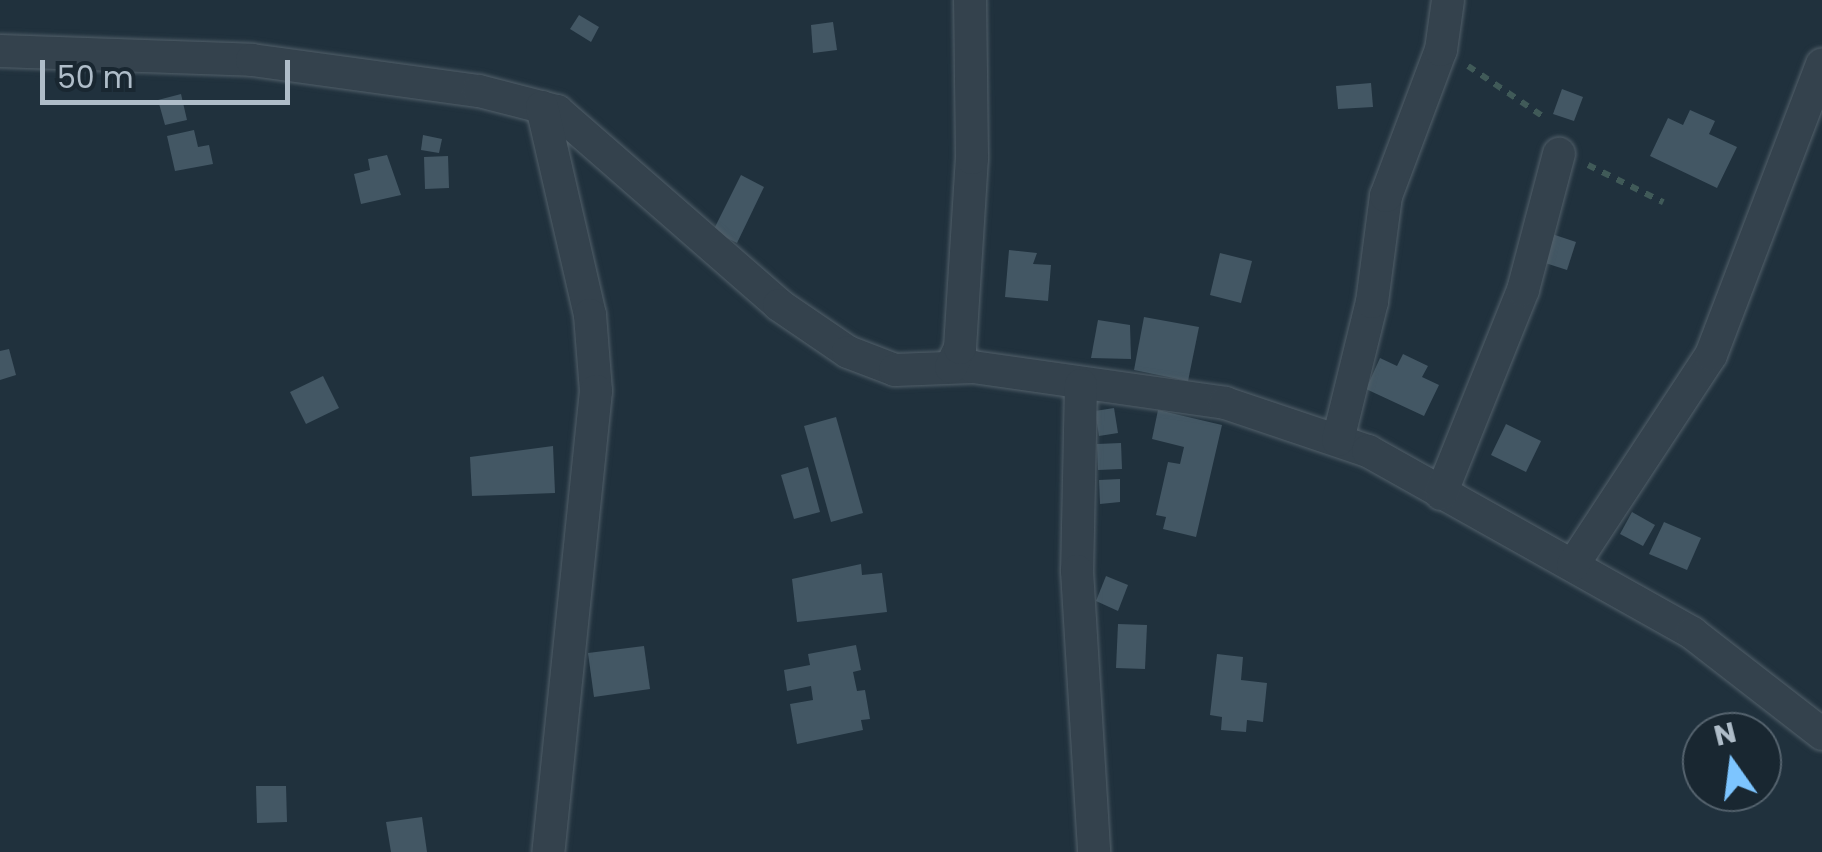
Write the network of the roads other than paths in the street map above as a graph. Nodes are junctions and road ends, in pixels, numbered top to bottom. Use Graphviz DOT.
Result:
graph roads {
  1 [pos="970,0"];
  2 [pos="1448,0"];
  3 [pos="0,51"];
  4 [pos="1822,64"];
  5 [pos="542,107"];
  6 [pos="1559,154"];
  7 [pos="951,367"];
  8 [pos="1081,385"];
  9 [pos="1338,440"];
  10 [pos="1441,494"];
  11 [pos="1573,566"];
  12 [pos="1821,730"];
  13 [pos="548,852"];
  14 [pos="1094,852"];
  1 -- 7 [label="street"];
  2 -- 9 [label="street"];
  3 -- 5 [label="street"];
  4 -- 11 [label="street"];
  5 -- 7 [label="street"];
  5 -- 13 [label="street"];
  6 -- 10 [label="street"];
  7 -- 8 [label="street"];
  8 -- 9 [label="street"];
  8 -- 14 [label="street"];
  9 -- 10 [label="street"];
  10 -- 11 [label="street"];
  11 -- 12 [label="street"];
}
